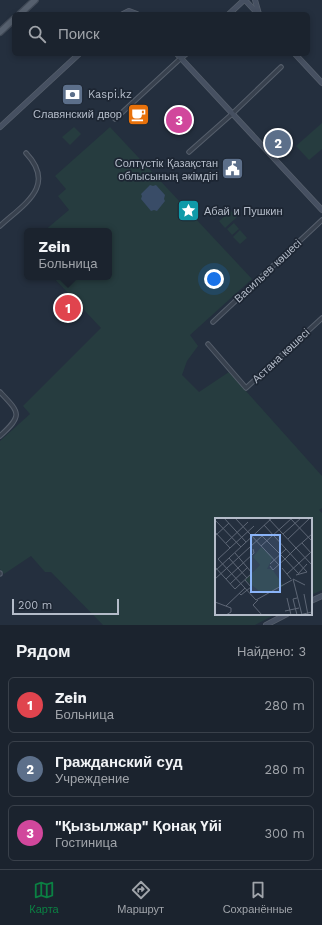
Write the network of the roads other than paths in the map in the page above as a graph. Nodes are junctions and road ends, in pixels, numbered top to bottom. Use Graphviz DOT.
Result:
graph roads {
  1 [pos="35,0"];
  2 [pos="245,0"];
  3 [pos="255,0"];
  4 [pos="22,12"];
  5 [pos="231,12"];
  6 [pos="256,12"];
  7 [pos="258,12"];
  8 [pos="12,21"];
  9 [pos="0,32"];
  10 [pos="77,56"];
  11 [pos="184,56"];
  12 [pos="297,56"];
  13 [pos="181,58"];
  14 [pos="281,67"];
  15 [pos="322,83"];
  16 [pos="232,114"];
  17 [pos="115,119"];
  18 [pos="0,127"];
  19 [pos="189,152"];
  20 [pos="26,153"];
  21 [pos="322,210"];
  22 [pos="322,220"];
  23 [pos="0,226"];
  24 [pos="322,318"];
  25 [pos="213,322"];
  26 [pos="208,344"];
  27 [pos="0,392"];
  28 [pos="0,436"];
  29 [pos="322,596"];
  30 [pos="312,601"];
  31 [pos="285,615"];
  32 [pos="266,625"];
  1 -- 4 [label="main road"];
  2 -- 5 [label="street"];
  2 -- 6 [label="street"];
  3 -- 7 [label="street"];
  8 -- 9 [label="main road"];
  10 -- 18 [label="street"];
  11 -- 13 [label="street"];
  12 -- 15 [label="street"];
  13 -- 16 [label="street"];
  13 -- 17 [label="street"];
  14 -- 16 [label="street"];
  16 -- 19 [label="street"];
  16 -- 21 [label="street"];
  20 -- 23 [label="street"];
  22 -- 25 [label="street, Васильев көшесі"];
  24 -- 26 [label="street, Астана көшесі"];
  27 -- 28 [label="street"];
  29 -- 30 [label="street"];
  31 -- 32 [label="street"];
}
